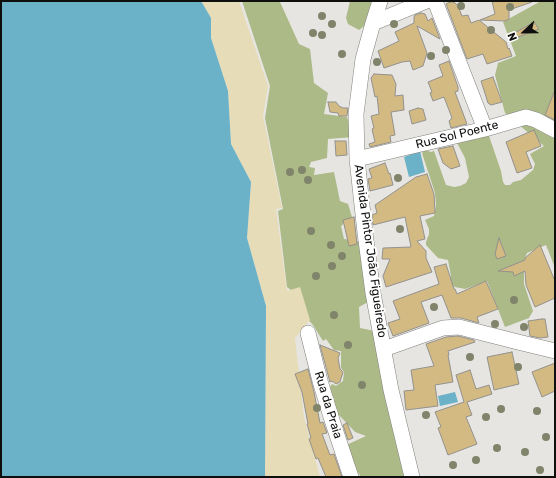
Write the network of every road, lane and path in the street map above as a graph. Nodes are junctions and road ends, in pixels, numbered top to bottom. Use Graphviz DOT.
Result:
graph roads {
  1 [pos="380,1"];
  2 [pos="426,1"];
  3 [pos="434,1"];
  4 [pos="373,23"];
  5 [pos="485,129"];
  6 [pos="555,130"];
  7 [pos="357,159"];
  8 [pos="308,333"];
  9 [pos="384,349"];
  10 [pos="555,350"];
  11 [pos="351,477"];
  12 [pos="412,477"];
  1 -- 4 [label="street, Avenida Pintor João Figueiredo"];
  2 -- 4 [label="street"];
  3 -- 5 [label="street"];
  4 -- 7 [label="street, Avenida Pintor João Figueiredo"];
  5 -- 6 [label="street, Rua Sol Poente"];
  5 -- 7 [label="street, Rua Sol Poente"];
  7 -- 9 [label="street, Avenida Pintor João Figueiredo"];
  8 -- 11 [label="street, Rua da Praia"];
  9 -- 10 [label="street"];
  9 -- 12 [label="street, Avenida Pintor João Figueiredo"];
}
